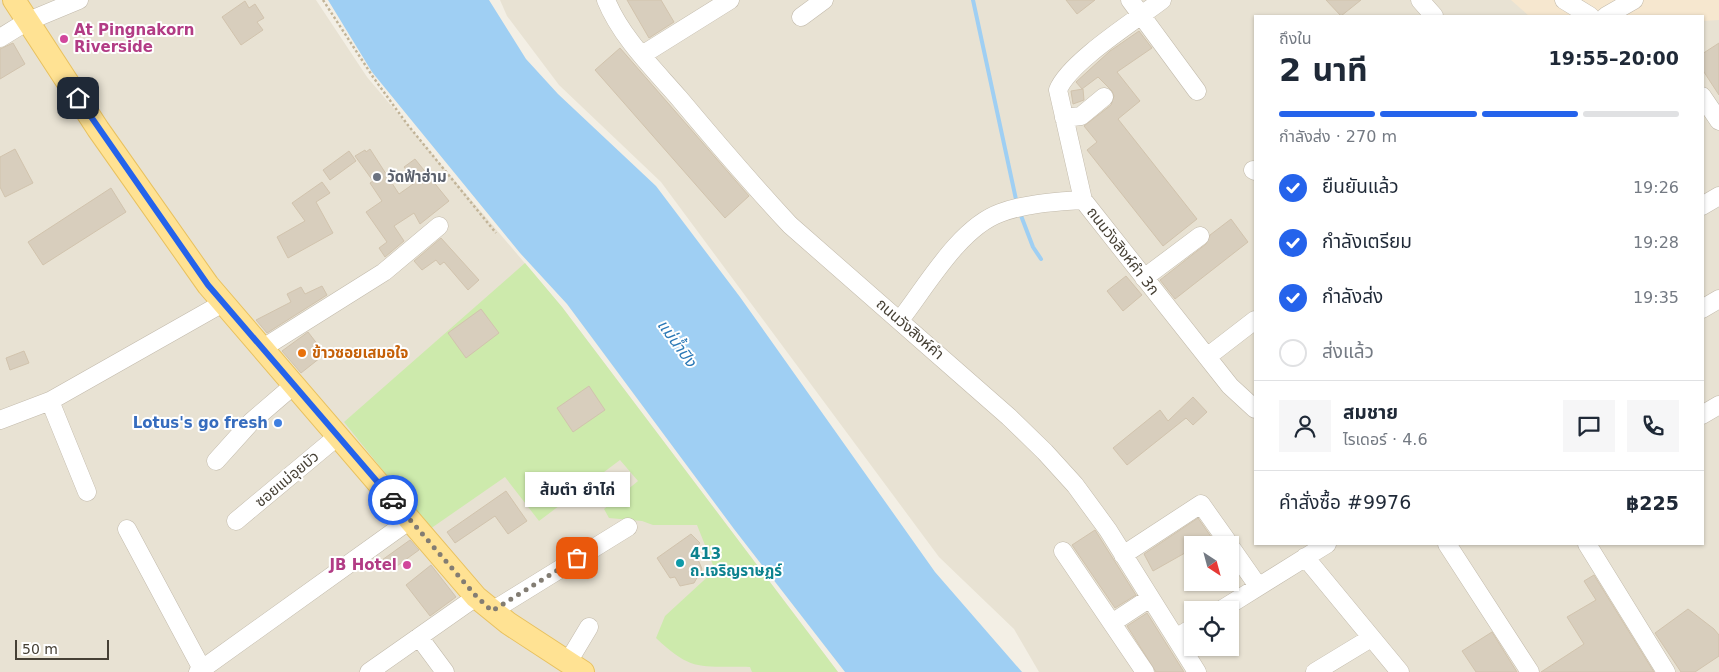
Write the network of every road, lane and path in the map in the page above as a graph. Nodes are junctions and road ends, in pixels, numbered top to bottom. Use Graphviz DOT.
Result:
graph roads {
  1 [pos="79,0"];
  2 [pos="323,0"];
  3 [pos="606,0"];
  4 [pos="730,0"];
  5 [pos="824,0"];
  6 [pos="1130,0"];
  7 [pos="1162,0"];
  8 [pos="1420,0"];
  9 [pos="1564,0"];
  10 [pos="1630,1"];
  11 [pos="21,12"];
  12 [pos="1142,15"];
  13 [pos="1433,15"];
  14 [pos="1588,15"];
  15 [pos="1608,15"];
  16 [pos="801,17"];
  17 [pos="0,27"];
  18 [pos="0,38"];
  19 [pos="642,55"];
  20 [pos="1197,91"];
  21 [pos="1104,97"];
  22 [pos="1704,99"];
  23 [pos="1064,118"];
  24 [pos="1719,122"];
  25 [pos="1719,196"];
  26 [pos="1083,200"];
  27 [pos="1704,205"];
  28 [pos="439,226"];
  29 [pos="496,233"];
  30 [pos="1200,236"];
  31 [pos="1144,278"];
  32 [pos="1719,299"];
  33 [pos="223,302"];
  34 [pos="1704,308"];
  35 [pos="900,320"];
  36 [pos="1254,321"];
  37 [pos="263,348"];
  38 [pos="1206,357"];
  39 [pos="294,385"];
  40 [pos="50,401"];
  41 [pos="1719,405"];
  42 [pos="1254,408"];
  43 [pos="1704,414"];
  44 [pos="0,420"];
  45 [pos="338,436"];
  46 [pos="216,461"];
  47 [pos="87,492"];
  48 [pos="410,520"];
  49 [pos="236,521"];
  50 [pos="628,527"];
  51 [pos="127,529"];
  52 [pos="1224,536"];
  53 [pos="1325,545"];
  54 [pos="1448,545"];
  55 [pos="1588,545"];
  56 [pos="1063,551"];
  57 [pos="1123,555"];
  58 [pos="1305,557"];
  59 [pos="1239,558"];
  60 [pos="1258,586"];
  61 [pos="1150,598"];
  62 [pos="1235,601"];
  63 [pos="484,604"];
  64 [pos="1112,623"];
  65 [pos="589,627"];
  66 [pos="1184,633"];
  67 [pos="420,636"];
  68 [pos="1176,638"];
  69 [pos="1371,638"];
  70 [pos="576,667"];
  71 [pos="1322,670"];
  72 [pos="200,671"];
  73 [pos="369,672"];
  74 [pos="445,672"];
  75 [pos="1145,672"];
  76 [pos="1196,672"];
  77 [pos="1400,672"];
  78 [pos="1530,672"];
  79 [pos="1666,672"];
  1 -- 11 [label="street"];
  2 -- 29 [label="path"];
  3 -- 19 [label="street, ถนนวังสิงห์คำ"];
  4 -- 19 [label="street"];
  5 -- 16 [label="street"];
  6 -- 12 [label="street"];
  7 -- 12 [label="street"];
  8 -- 13 [label="street"];
  9 -- 14 [label="street"];
  10 -- 15 [label="street"];
  11 -- 17 [label="street"];
  11 -- 18 [label="street"];
  11 -- 33 [label="main road"];
  12 -- 20 [label="street"];
  12 -- 23 [label="street"];
  19 -- 35 [label="street, ถนนวังสิงห์คำ"];
  21 -- 23 [label="street"];
  22 -- 24 [label="street"];
  23 -- 26 [label="street"];
  25 -- 27 [label="street"];
  26 -- 31 [label="street, ถนนวังสิงห์คำ 3ก"];
  26 -- 35 [label="street, ถนนวังสิงห์คำ 3ก"];
  28 -- 37 [label="street"];
  30 -- 31 [label="street"];
  31 -- 38 [label="street, ถนนวังสิงห์คำ 3ก"];
  32 -- 34 [label="street"];
  33 -- 37 [label="main road"];
  33 -- 40 [label="street"];
  35 -- 57 [label="street, ถนนวังสิงห์คำ"];
  36 -- 38 [label="street"];
  37 -- 39 [label="main road"];
  38 -- 42 [label="street, ถนนวังสิงห์คำ 3ก"];
  39 -- 45 [label="main road"];
  39 -- 46 [label="street"];
  40 -- 44 [label="street"];
  40 -- 47 [label="street"];
  41 -- 43 [label="street"];
  45 -- 48 [label="main road"];
  45 -- 49 [label="street, ซอยแม่อุยบัว"];
  48 -- 63 [label="main road"];
  48 -- 72 [label="street"];
  50 -- 63 [label="street"];
  51 -- 72 [label="street"];
  52 -- 57 [label="street"];
  53 -- 58 [label="street"];
  54 -- 78 [label="street"];
  55 -- 79 [label="street"];
  56 -- 64 [label="street"];
  57 -- 61 [label="street, ถนนวังสิงห์คำ"];
  58 -- 60 [label="street"];
  58 -- 69 [label="street"];
  59 -- 60 [label="street"];
  60 -- 62 [label="street"];
  61 -- 64 [label="street"];
  61 -- 68 [label="street, ถนนวังสิงห์คำ"];
  63 -- 67 [label="street"];
  63 -- 70 [label="main road"];
  64 -- 75 [label="street"];
  65 -- 70 [label="street"];
  66 -- 68 [label="street"];
  67 -- 73 [label="street"];
  67 -- 74 [label="street"];
  68 -- 76 [label="street, ถนนวังสิงห์คำ"];
  69 -- 71 [label="street"];
  69 -- 77 [label="street"];
}
